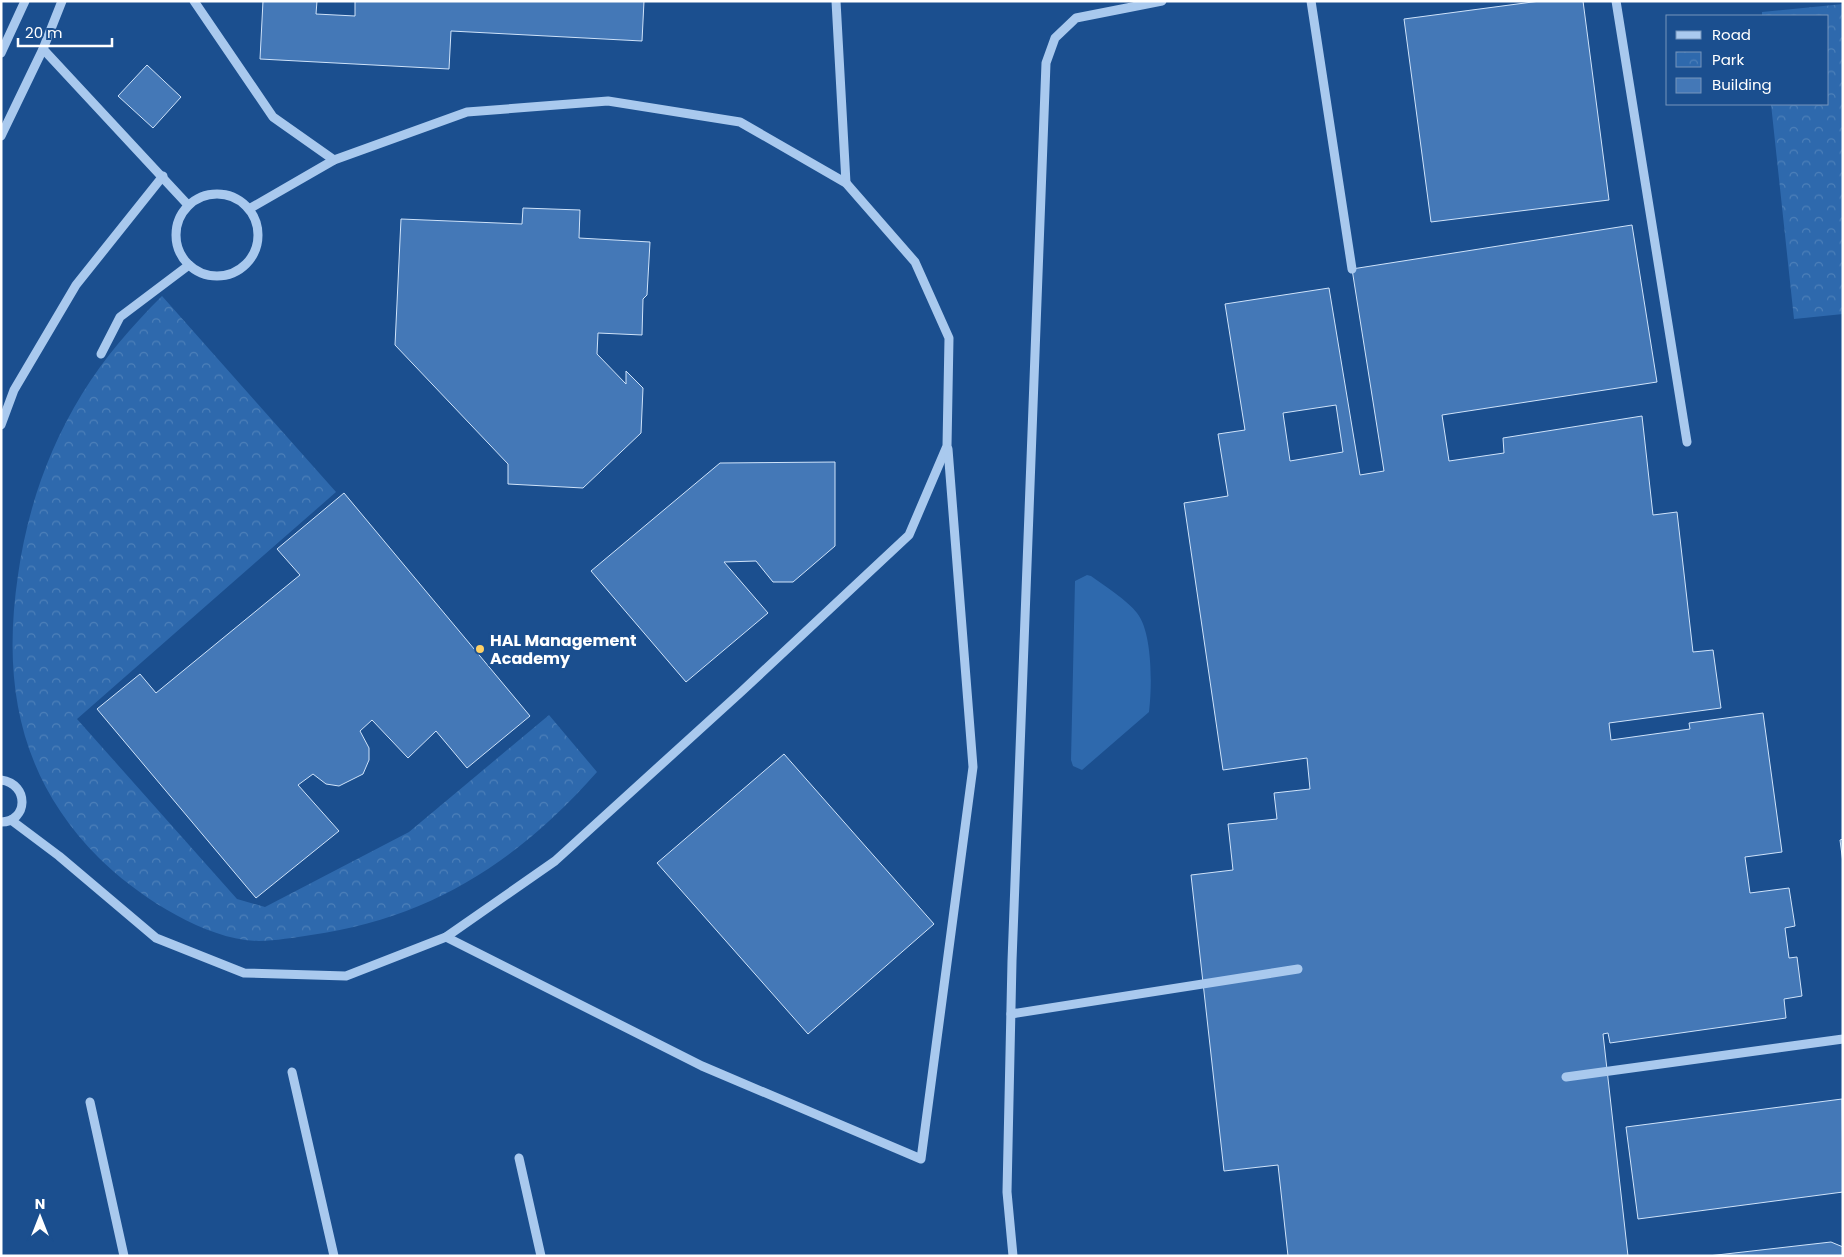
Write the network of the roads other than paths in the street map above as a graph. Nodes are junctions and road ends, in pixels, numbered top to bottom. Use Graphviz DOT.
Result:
graph roads {
  1 [pos="26,1"];
  2 [pos="62,1"];
  3 [pos="194,1"];
  4 [pos="836,1"];
  5 [pos="1162,1"];
  6 [pos="1311,1"];
  7 [pos="1616,1"];
  8 [pos="43,49"];
  9 [pos="1,53"];
  10 [pos="1,136"];
  11 [pos="334,160"];
  12 [pos="163,176"];
  13 [pos="846,183"];
  14 [pos="188,205"];
  15 [pos="249,209"];
  16 [pos="189,266"];
  17 [pos="1352,269"];
  18 [pos="101,354"];
  19 [pos="1,425"];
  20 [pos="1687,442"];
  21 [pos="948,446"];
  22 [pos="1,780"];
  23 [pos="11,820"];
  24 [pos="1,822"];
  25 [pos="446,937"];
  26 [pos="1298,968"];
  27 [pos="1011,1014"];
  28 [pos="1843,1040"];
  29 [pos="292,1072"];
  30 [pos="1566,1077"];
  31 [pos="90,1102"];
  32 [pos="519,1158"];
  33 [pos="124,1256"];
  34 [pos="334,1256"];
  35 [pos="541,1256"];
  36 [pos="1014,1256"];
  1 -- 9 [label="street"];
  2 -- 8 [label="street"];
  3 -- 11 [label="street"];
  4 -- 13 [label="street"];
  5 -- 27 [label="street"];
  6 -- 17 [label="street"];
  7 -- 20 [label="street"];
  8 -- 10 [label="street"];
  8 -- 12 [label="street"];
  11 -- 13 [label="street"];
  11 -- 15 [label="street"];
  12 -- 14 [label="street"];
  12 -- 19 [label="street"];
  13 -- 21 [label="street"];
  14 -- 15 [label="street"];
  14 -- 16 [label="street"];
  15 -- 16 [label="street"];
  16 -- 18 [label="street"];
  21 -- 25 [label="street"];
  21 -- 25 [label="street"];
  22 -- 23 [label="street"];
  23 -- 24 [label="street"];
  23 -- 25 [label="street"];
  26 -- 27 [label="street"];
  27 -- 36 [label="street"];
  28 -- 30 [label="street"];
  29 -- 34 [label="street"];
  31 -- 33 [label="street"];
  32 -- 35 [label="street"];
}
